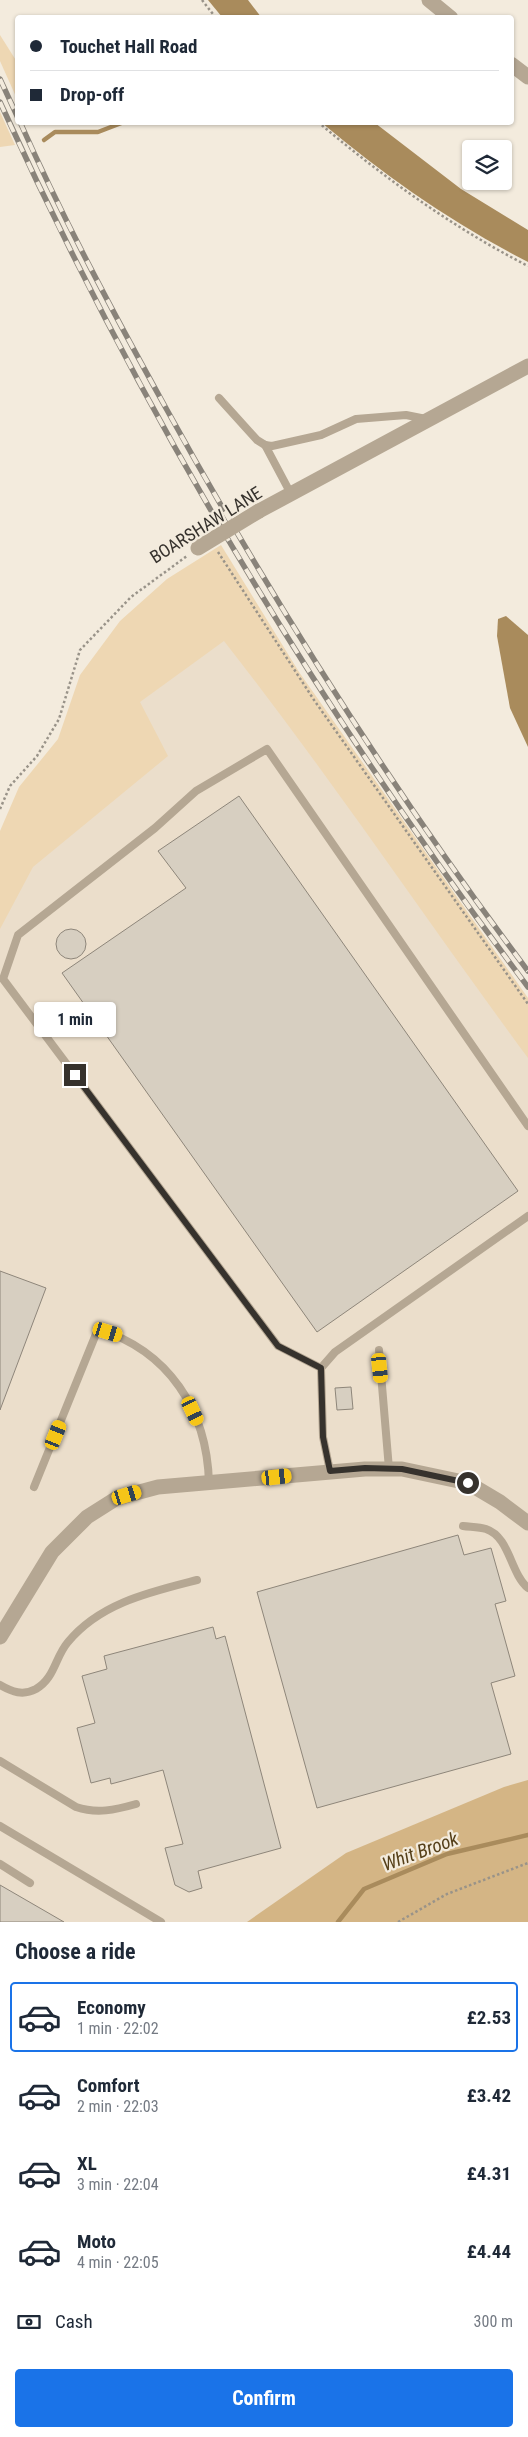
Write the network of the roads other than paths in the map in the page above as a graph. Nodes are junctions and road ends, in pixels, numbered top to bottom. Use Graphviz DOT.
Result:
graph roads {
  1 [pos="429,0"];
  2 [pos="447,15"];
  3 [pos="514,66"];
  4 [pos="528,78"];
  5 [pos="528,366"];
  6 [pos="219,398"];
  7 [pos="428,420"];
  8 [pos="265,445"];
  9 [pos="291,494"];
  10 [pos="204,544"];
  11 [pos="528,1126"];
  12 [pos="528,1216"];
  13 [pos="378,1350"];
  14 [pos="321,1368"];
  15 [pos="389,1469"];
  16 [pos="330,1471"];
  17 [pos="209,1483"];
  18 [pos="34,1488"];
  19 [pos="528,1523"];
  20 [pos="463,1526"];
  21 [pos="197,1580"];
  22 [pos="528,1588"];
  23 [pos="0,1637"];
  24 [pos="0,1685"];
  25 [pos="0,1761"];
  26 [pos="136,1804"];
  27 [pos="0,1826"];
  28 [pos="0,1864"];
  29 [pos="30,1883"];
  30 [pos="160,1922"];
  1 -- 2 [label="street"];
  3 -- 4 [label="street"];
  5 -- 7 [label="street, BOARSHAW LANE"];
  6 -- 8 [label="lane"];
  7 -- 8 [label="lane"];
  7 -- 9 [label="street, BOARSHAW LANE"];
  8 -- 9 [label="lane"];
  9 -- 10 [label="street, BOARSHAW LANE, bridge"];
  11 -- 14 [label="lane"];
  12 -- 14 [label="lane"];
  13 -- 15 [label="lane"];
  14 -- 16 [label="lane"];
  15 -- 16 [label="street"];
  15 -- 19 [label="street"];
  16 -- 17 [label="street"];
  17 -- 18 [label="lane"];
  17 -- 23 [label="street"];
  20 -- 22 [label="lane"];
  21 -- 24 [label="lane"];
  25 -- 26 [label="lane"];
  27 -- 30 [label="lane"];
  28 -- 29 [label="lane"];
}
